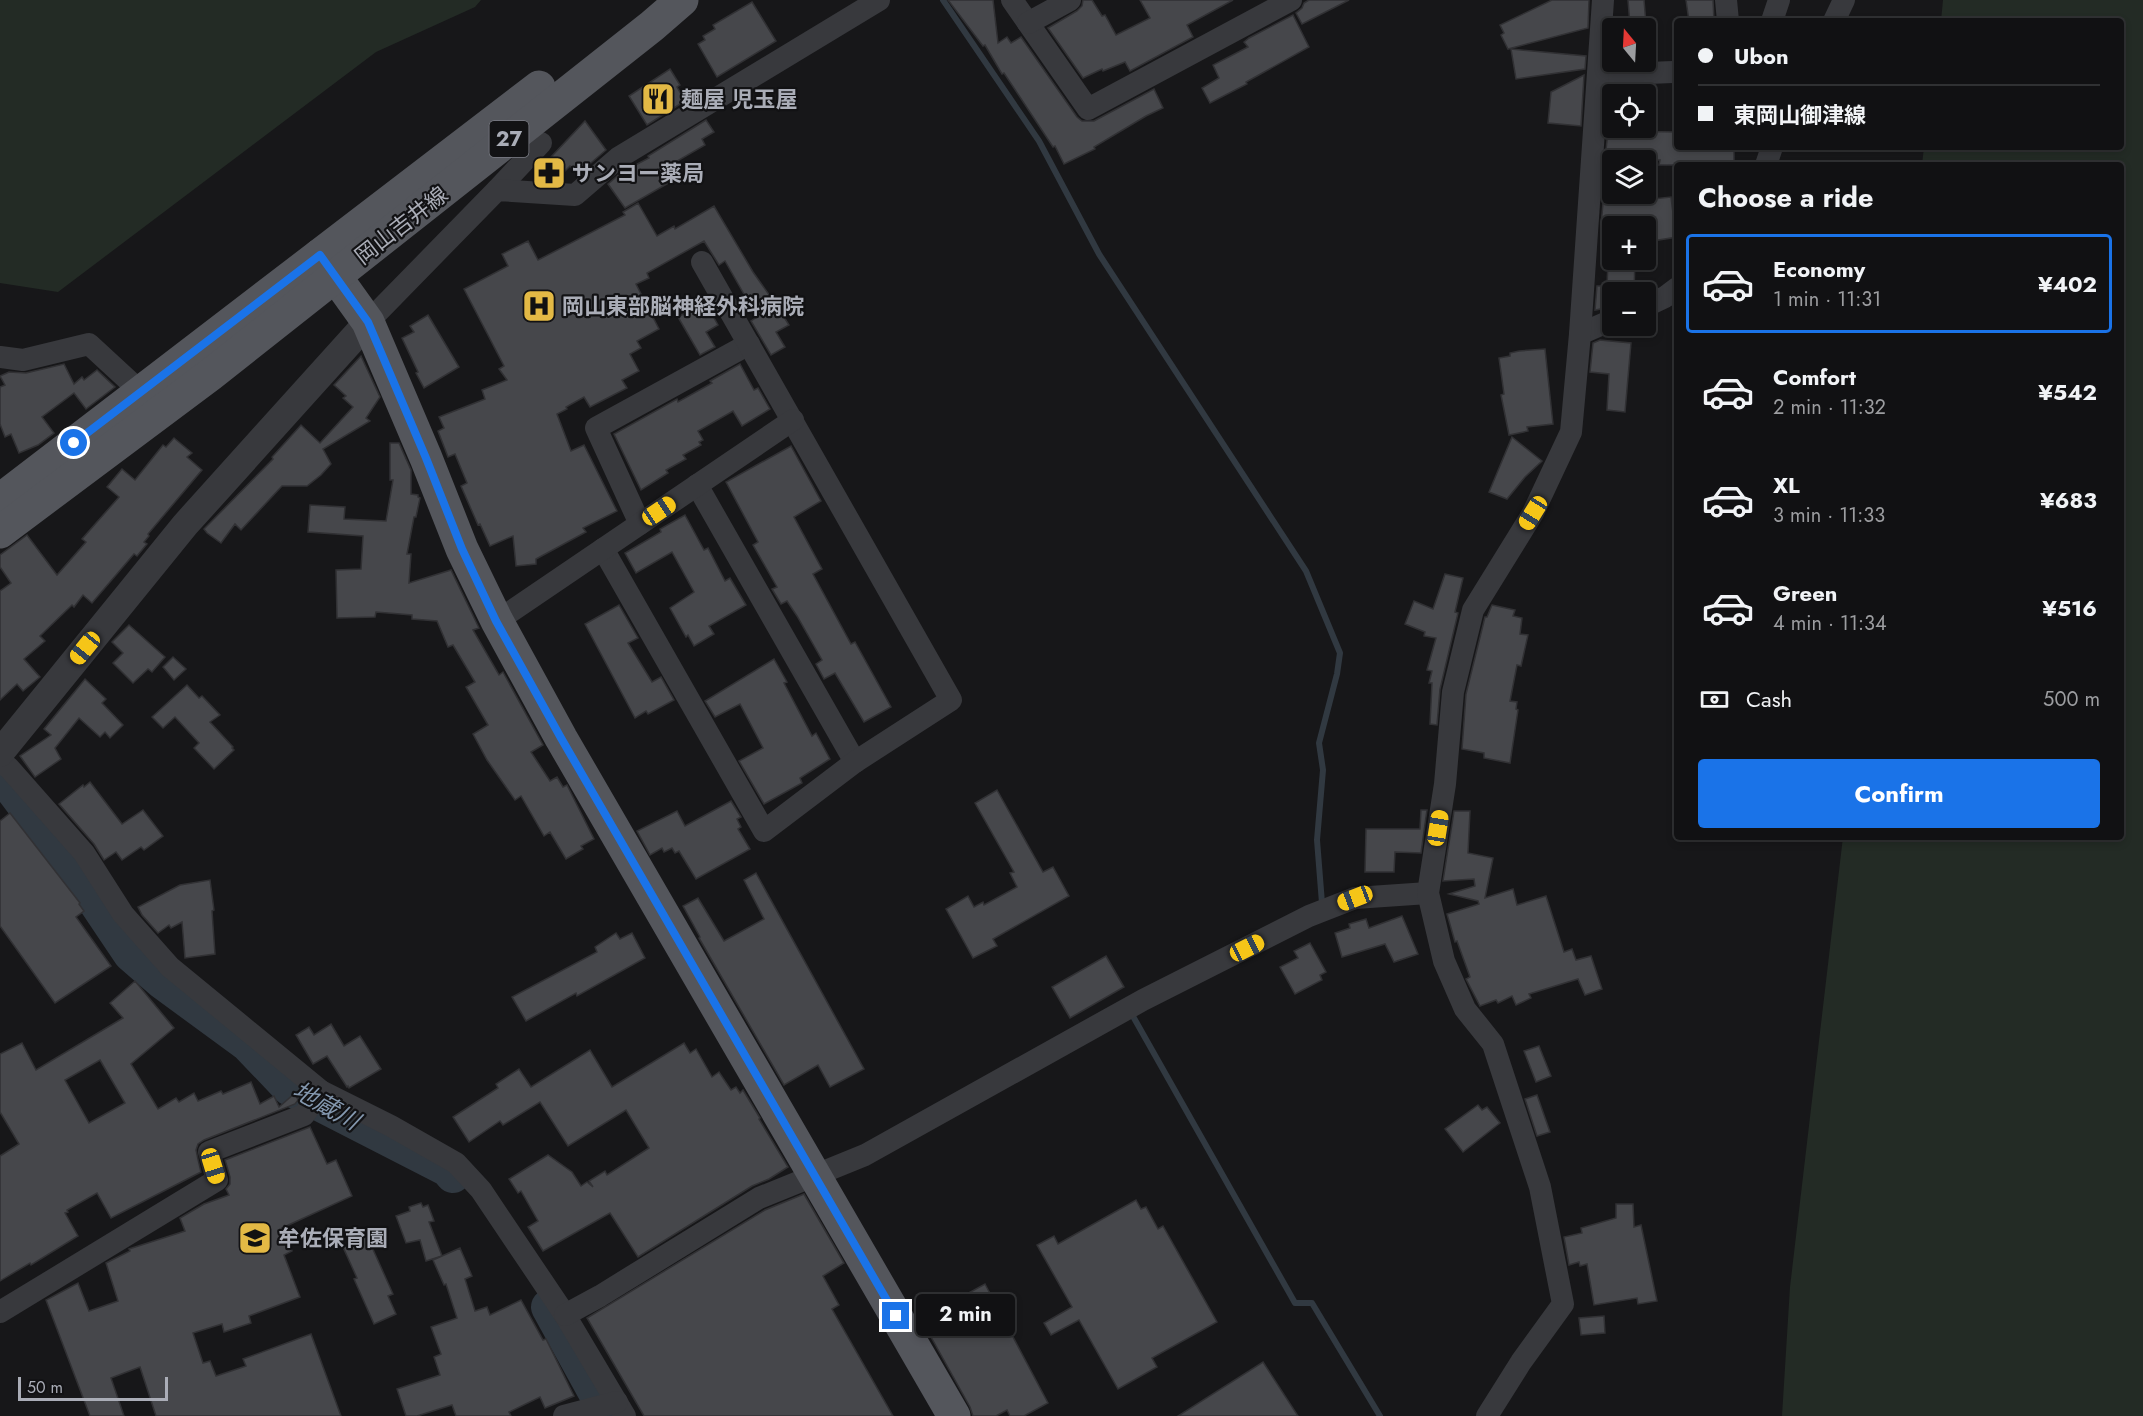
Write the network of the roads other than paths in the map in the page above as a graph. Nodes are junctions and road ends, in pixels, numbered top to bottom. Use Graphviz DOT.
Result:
graph roads {
  1 [pos="651,0"];
  2 [pos="682,0"];
  3 [pos="879,0"];
  4 [pos="1012,0"];
  5 [pos="1070,0"];
  6 [pos="1291,0"];
  7 [pos="1603,0"];
  8 [pos="1726,0"];
  9 [pos="1779,0"];
  10 [pos="1844,0"];
  11 [pos="1728,18"];
  12 [pos="1773,18"];
  13 [pos="1835,18"];
  14 [pos="1028,23"];
  15 [pos="1673,72"];
  16 [pos="1598,75"];
  17 [pos="542,143"];
  18 [pos="497,190"];
  19 [pos="702,262"];
  20 [pos="328,266"];
  21 [pos="1674,290"];
  22 [pos="1656,301"];
  23 [pos="368,322"];
  24 [pos="1602,324"];
  25 [pos="1580,334"];
  26 [pos="749,344"];
  27 [pos="0,357"];
  28 [pos="141,392"];
  29 [pos="793,420"];
  30 [pos="697,485"];
  31 [pos="0,500"];
  32 [pos="640,524"];
  33 [pos="0,532"];
  34 [pos="603,549"];
  35 [pos="496,621"];
  36 [pos="0,753"];
  37 [pos="0,761"];
  38 [pos="855,762"];
  39 [pos="1428,893"];
  40 [pos="321,1091"];
  41 [pos="815,1175"];
  42 [pos="0,1312"];
  43 [pos="565,1315"];
  44 [pos="621,1409"];
  45 [pos="564,1416"];
  46 [pos="954,1416"];
  47 [pos="1487,1416"];
  1 -- 20 [label="main road, 岡山吉井線 / 27"];
  2 -- 20 [label="main road, 岡山吉井線 / 27"];
  3 -- 18 [label="street"];
  4 -- 14 [label="street"];
  5 -- 14 [label="street"];
  6 -- 14 [label="street"];
  7 -- 16 [label="street"];
  8 -- 11 [label="street"];
  9 -- 12 [label="street"];
  10 -- 13 [label="street"];
  15 -- 16 [label="street"];
  16 -- 25 [label="street"];
  17 -- 18 [label="street"];
  18 -- 23 [label="street"];
  19 -- 26 [label="street"];
  20 -- 23 [label="main road"];
  20 -- 28 [label="main road, 岡山吉井線 / 27"];
  20 -- 33 [label="main road, 岡山吉井線 / 27"];
  21 -- 22 [label="street"];
  23 -- 35 [label="main road"];
  23 -- 36 [label="street"];
  24 -- 25 [label="street"];
  25 -- 39 [label="street"];
  26 -- 29 [label="street"];
  26 -- 32 [label="street"];
  27 -- 28 [label="street"];
  28 -- 31 [label="main road, 岡山吉井線 / 27"];
  29 -- 30 [label="street"];
  29 -- 38 [label="street"];
  30 -- 32 [label="street"];
  30 -- 38 [label="street"];
  32 -- 34 [label="street"];
  34 -- 35 [label="street"];
  34 -- 38 [label="street"];
  35 -- 41 [label="main road"];
  37 -- 40 [label="street"];
  39 -- 41 [label="street"];
  39 -- 47 [label="street"];
  40 -- 42 [label="street"];
  40 -- 43 [label="street"];
  41 -- 43 [label="street"];
  41 -- 46 [label="main road"];
  43 -- 44 [label="street"];
  44 -- 45 [label="street"];
}
